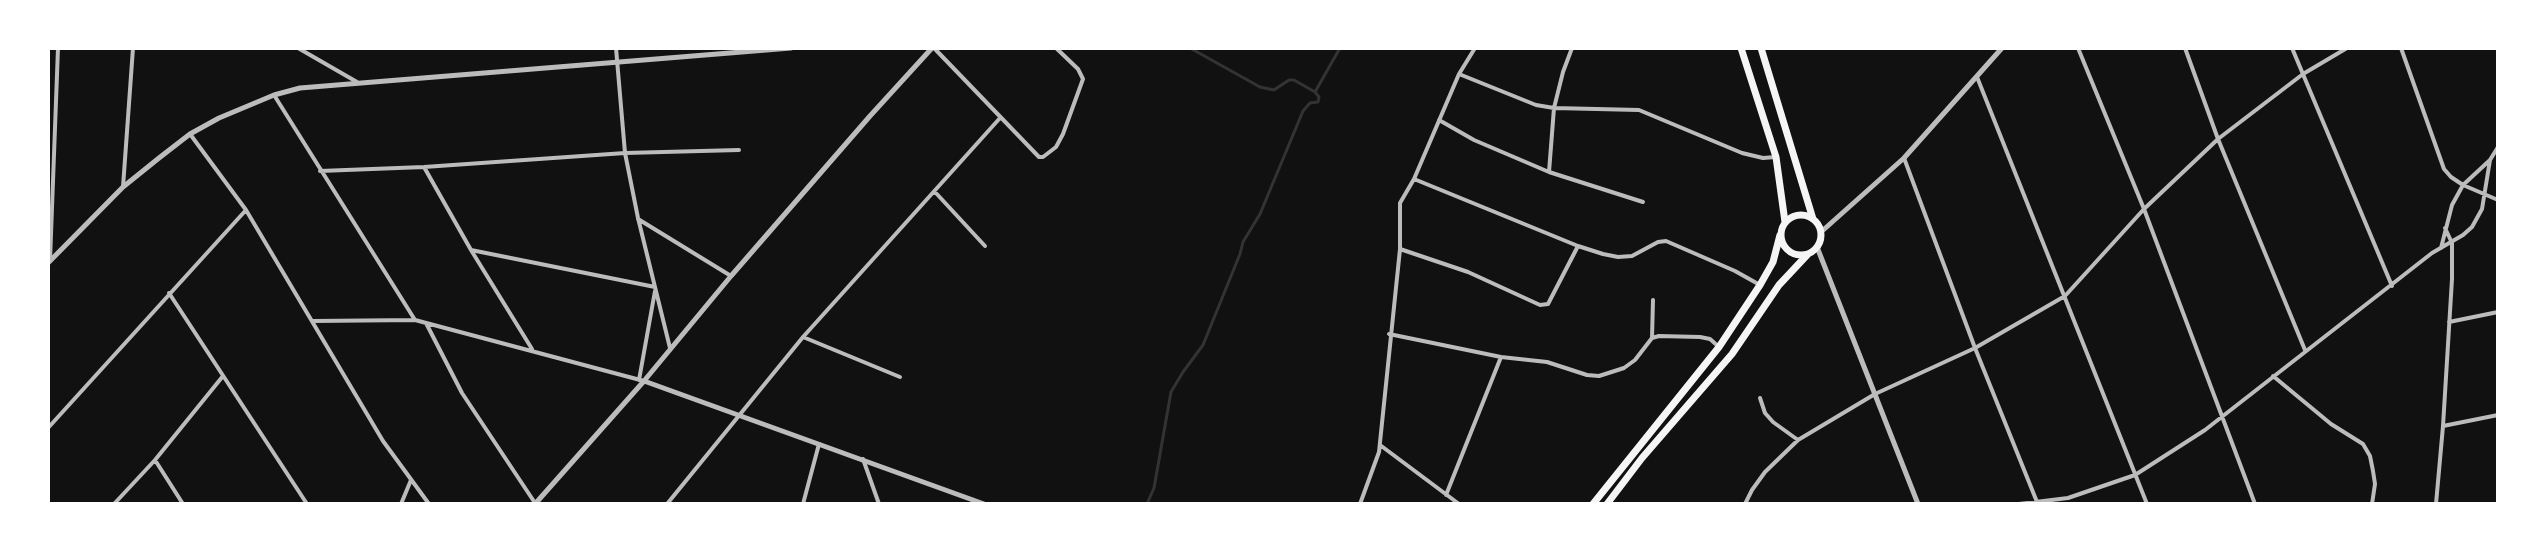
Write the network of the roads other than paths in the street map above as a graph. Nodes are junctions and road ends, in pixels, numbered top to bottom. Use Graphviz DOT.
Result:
graph roads {
  1 [pos="58,48"];
  2 [pos="133,48"];
  3 [pos="298,48"];
  4 [pos="616,48"];
  5 [pos="791,48"];
  6 [pos="933,48"];
  7 [pos="1056,48"];
  8 [pos="1475,48"];
  9 [pos="1572,48"];
  10 [pos="1741,48"];
  11 [pos="1761,48"];
  12 [pos="2002,48"];
  13 [pos="2078,48"];
  14 [pos="2185,48"];
  15 [pos="2292,48"];
  16 [pos="2347,48"];
  17 [pos="2401,48"];
  18 [pos="616,63"];
  19 [pos="1459,74"];
  20 [pos="2303,74"];
  21 [pos="1977,77"];
  22 [pos="360,84"];
  23 [pos="274,94"];
  24 [pos="1554,108"];
  25 [pos="1000,118"];
  26 [pos="1439,120"];
  27 [pos="55,128"];
  28 [pos="48,134"];
  29 [pos="190,134"];
  30 [pos="2218,139"];
  31 [pos="2498,147"];
  32 [pos="740,150"];
  33 [pos="626,153"];
  34 [pos="1776,157"];
  35 [pos="1904,158"];
  36 [pos="2490,160"];
  37 [pos="424,167"];
  38 [pos="320,171"];
  39 [pos="1549,171"];
  40 [pos="1414,179"];
  41 [pos="2463,186"];
  42 [pos="123,187"];
  43 [pos="935,192"];
  44 [pos="2486,195"];
  45 [pos="2498,200"];
  46 [pos="1643,202"];
  47 [pos="2144,209"];
  48 [pos="246,210"];
  49 [pos="638,218"];
  50 [pos="1813,219"];
  51 [pos="1785,222"];
  52 [pos="2445,228"];
  53 [pos="1821,232"];
  54 [pos="1780,235"];
  55 [pos="2452,243"];
  56 [pos="985,246"];
  57 [pos="1578,246"];
  58 [pos="1817,247"];
  59 [pos="1400,249"];
  60 [pos="2441,249"];
  61 [pos="471,250"];
  62 [pos="1808,254"];
  63 [pos="49,262"];
  64 [pos="731,276"];
  65 [pos="1760,285"];
  66 [pos="2392,286"];
  67 [pos="655,287"];
  68 [pos="169,293"];
  69 [pos="2066,296"];
  70 [pos="1653,300"];
  71 [pos="2498,312"];
  72 [pos="415,320"];
  73 [pos="312,321"];
  74 [pos="2449,322"];
  75 [pos="425,323"];
  76 [pos="1389,334"];
  77 [pos="803,336"];
  78 [pos="1652,338"];
  79 [pos="1719,347"];
  80 [pos="670,348"];
  81 [pos="1975,348"];
  82 [pos="2305,350"];
  83 [pos="533,351"];
  84 [pos="1501,357"];
  85 [pos="223,376"];
  86 [pos="2273,376"];
  87 [pos="900,377"];
  88 [pos="641,380"];
  89 [pos="1875,394"];
  90 [pos="1760,398"];
  91 [pos="739,414"];
  92 [pos="2498,415"];
  93 [pos="2221,418"];
  94 [pos="2443,426"];
  95 [pos="48,428"];
  96 [pos="1798,440"];
  97 [pos="819,444"];
  98 [pos="1380,445"];
  99 [pos="863,459"];
  100 [pos="155,460"];
  101 [pos="2135,475"];
  102 [pos="411,479"];
  103 [pos="1446,495"];
  104 [pos="2037,503"];
  105 [pos="114,504"];
  106 [pos="183,504"];
  107 [pos="307,504"];
  108 [pos="400,504"];
  109 [pos="429,504"];
  110 [pos="535,504"];
  111 [pos="667,504"];
  112 [pos="803,504"];
  113 [pos="879,504"];
  114 [pos="984,504"];
  115 [pos="1360,504"];
  116 [pos="1459,504"];
  117 [pos="1593,504"];
  118 [pos="1607,504"];
  119 [pos="1745,504"];
  120 [pos="1918,504"];
  121 [pos="2019,504"];
  122 [pos="2147,504"];
  123 [pos="2255,504"];
  124 [pos="2372,504"];
  125 [pos="2436,504"];
  1 -- 27 [label="street"];
  2 -- 42 [label="street"];
  3 -- 22 [label="street"];
  4 -- 18 [label="street"];
  5 -- 18 [label="street"];
  6 -- 25 [label="street"];
  6 -- 64 [label="street"];
  7 -- 25 [label="street"];
  8 -- 19 [label="street"];
  9 -- 24 [label="street"];
  10 -- 34 [label="highway"];
  11 -- 50 [label="highway"];
  12 -- 21 [label="street"];
  13 -- 47 [label="street"];
  14 -- 30 [label="street"];
  15 -- 20 [label="street"];
  16 -- 20 [label="street"];
  17 -- 41 [label="street"];
  18 -- 22 [label="street"];
  18 -- 33 [label="street"];
  19 -- 24 [label="street"];
  19 -- 26 [label="street"];
  20 -- 30 [label="street"];
  20 -- 66 [label="street"];
  21 -- 35 [label="street"];
  21 -- 69 [label="street"];
  22 -- 23 [label="street"];
  23 -- 29 [label="street"];
  23 -- 38 [label="street"];
  24 -- 34 [label="street"];
  24 -- 39 [label="street"];
  25 -- 43 [label="street"];
  26 -- 39 [label="street"];
  26 -- 40 [label="street"];
  27 -- 28 [label="street"];
  27 -- 63 [label="street"];
  29 -- 42 [label="street"];
  29 -- 48 [label="street"];
  30 -- 47 [label="street"];
  30 -- 82 [label="street"];
  31 -- 36 [label="street"];
  32 -- 33 [label="street"];
  33 -- 37 [label="street"];
  33 -- 49 [label="street"];
  34 -- 51 [label="highway"];
  35 -- 53 [label="street"];
  35 -- 81 [label="street"];
  36 -- 41 [label="street"];
  36 -- 44 [label="street"];
  37 -- 38 [label="street"];
  37 -- 61 [label="street"];
  38 -- 72 [label="street"];
  39 -- 46 [label="street"];
  40 -- 57 [label="street"];
  40 -- 59 [label="street"];
  41 -- 44 [label="street"];
  41 -- 52 [label="street"];
  42 -- 63 [label="street"];
  43 -- 56 [label="street"];
  43 -- 77 [label="street"];
  44 -- 45 [label="street"];
  44 -- 55 [label="street"];
  47 -- 69 [label="street"];
  47 -- 93 [label="street"];
  48 -- 68 [label="street"];
  48 -- 73 [label="street"];
  49 -- 64 [label="street"];
  49 -- 67 [label="street"];
  50 -- 51 [label="highway"];
  50 -- 53 [label="highway"];
  51 -- 54 [label="highway"];
  52 -- 55 [label="street"];
  52 -- 60 [label="street"];
  53 -- 58 [label="highway"];
  54 -- 62 [label="highway"];
  54 -- 65 [label="highway"];
  55 -- 60 [label="street"];
  55 -- 74 [label="street"];
  57 -- 59 [label="street"];
  57 -- 65 [label="street"];
  58 -- 62 [label="highway"];
  58 -- 89 [label="street"];
  59 -- 76 [label="street"];
  60 -- 66 [label="street"];
  61 -- 67 [label="street"];
  61 -- 83 [label="street"];
  62 -- 118 [label="highway"];
  64 -- 80 [label="street"];
  65 -- 79 [label="highway"];
  66 -- 82 [label="street"];
  67 -- 80 [label="street"];
  67 -- 88 [label="street"];
  68 -- 85 [label="street"];
  68 -- 95 [label="street"];
  69 -- 81 [label="street"];
  69 -- 101 [label="street"];
  70 -- 78 [label="street"];
  71 -- 74 [label="street"];
  72 -- 73 [label="street"];
  72 -- 75 [label="street"];
  73 -- 102 [label="street"];
  74 -- 94 [label="street"];
  75 -- 83 [label="street"];
  75 -- 110 [label="street"];
  76 -- 84 [label="street"];
  76 -- 98 [label="street"];
  77 -- 87 [label="street"];
  77 -- 91 [label="street"];
  78 -- 79 [label="street"];
  78 -- 84 [label="street"];
  79 -- 117 [label="highway"];
  80 -- 88 [label="street"];
  81 -- 89 [label="street"];
  81 -- 104 [label="street"];
  82 -- 86 [label="street"];
  83 -- 88 [label="street"];
  84 -- 103 [label="street"];
  85 -- 100 [label="street"];
  85 -- 107 [label="street"];
  86 -- 93 [label="street"];
  86 -- 124 [label="street"];
  88 -- 91 [label="street"];
  88 -- 110 [label="street"];
  89 -- 96 [label="street"];
  89 -- 120 [label="street"];
  90 -- 96 [label="street"];
  91 -- 97 [label="street"];
  91 -- 111 [label="street"];
  92 -- 94 [label="street"];
  93 -- 101 [label="street"];
  93 -- 123 [label="street"];
  94 -- 125 [label="street"];
  96 -- 119 [label="street"];
  97 -- 99 [label="street"];
  97 -- 112 [label="street"];
  98 -- 103 [label="street"];
  98 -- 115 [label="street"];
  99 -- 113 [label="street"];
  99 -- 114 [label="street"];
  100 -- 105 [label="street"];
  100 -- 106 [label="street"];
  101 -- 104 [label="street"];
  101 -- 122 [label="street"];
  102 -- 108 [label="street"];
  102 -- 109 [label="street"];
  103 -- 116 [label="street"];
  104 -- 121 [label="street"];
}
